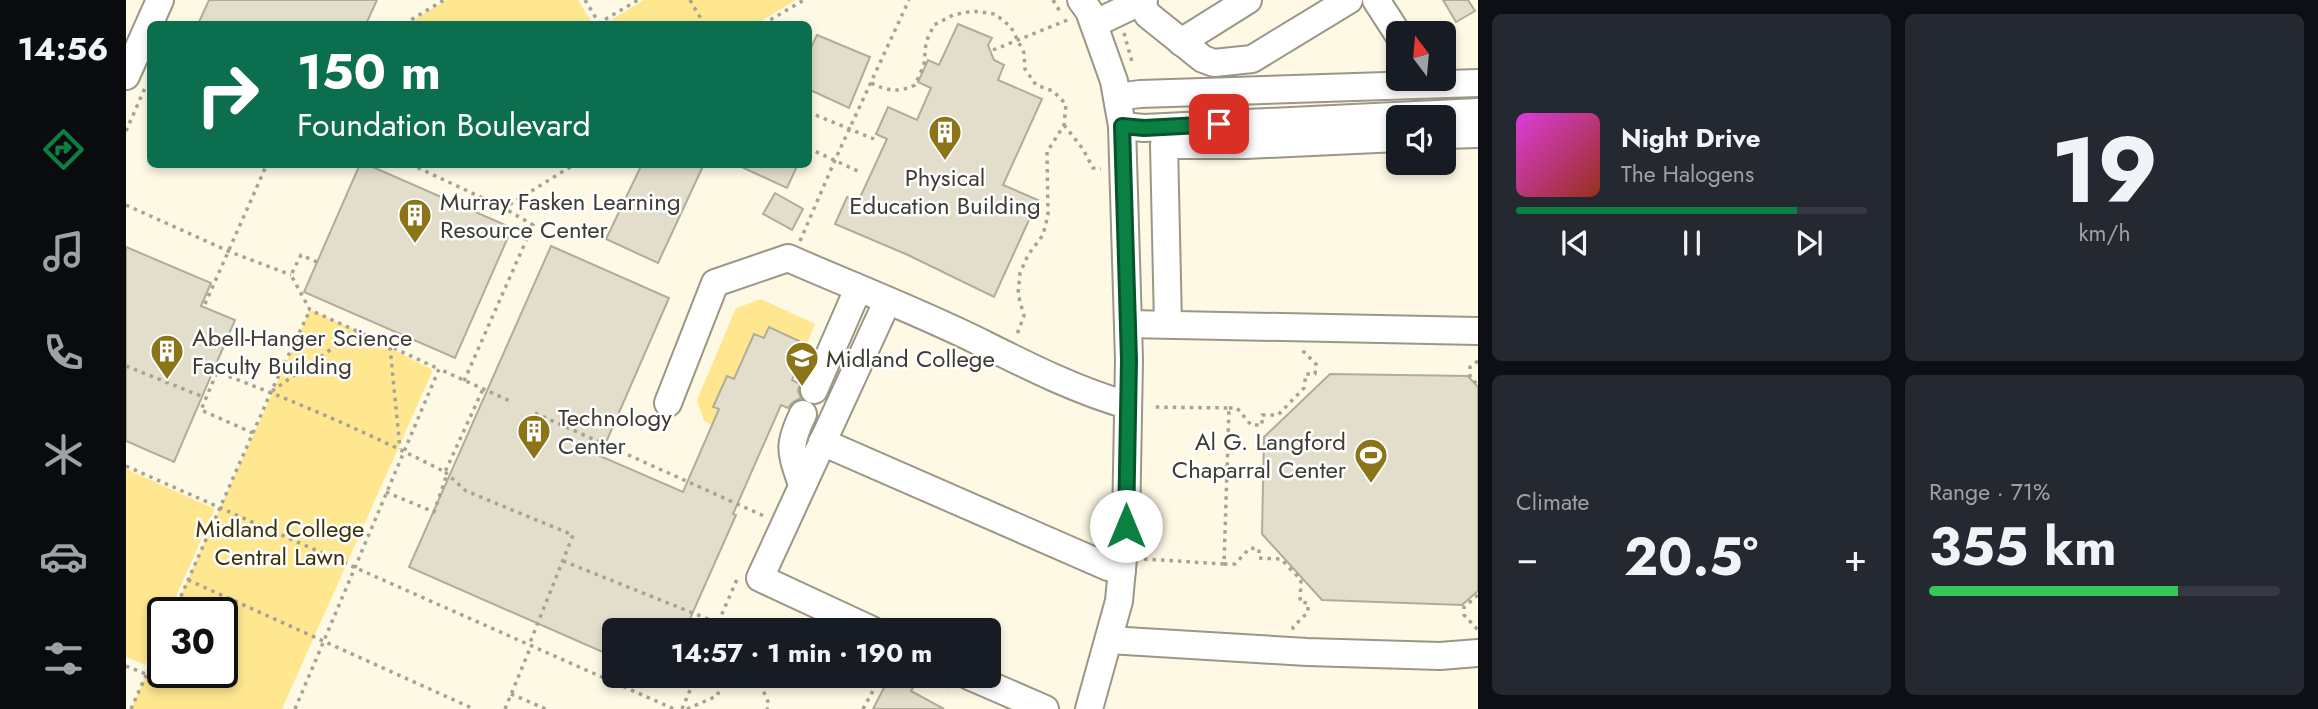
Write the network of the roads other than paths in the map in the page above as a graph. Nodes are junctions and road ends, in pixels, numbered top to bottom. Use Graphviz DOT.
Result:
graph roads {
  1 [pos="1248,0"];
  2 [pos="1349,0"];
  3 [pos="1376,0"];
  4 [pos="157,1"];
  5 [pos="1141,1"];
  6 [pos="1083,14"];
  7 [pos="152,21"];
  8 [pos="1390,21"];
  9 [pos="147,39"];
  10 [pos="1181,42"];
  11 [pos="136,81"];
  12 [pos="1386,83"];
  13 [pos="1456,83"];
  14 [pos="1478,83"];
  15 [pos="1283,89"];
  16 [pos="1243,91"];
  17 [pos="1117,97"];
  18 [pos="1478,112"];
  19 [pos="1122,126"];
  20 [pos="1285,132"];
  21 [pos="1245,134"];
  22 [pos="1478,134"];
  23 [pos="1456,135"];
  24 [pos="1386,137"];
  25 [pos="858,289"];
  26 [pos="887,302"];
  27 [pos="1128,324"];
  28 [pos="1168,324"];
  29 [pos="1478,331"];
  30 [pos="814,390"];
  31 [pos="668,402"];
  32 [pos="1138,406"];
  33 [pos="803,414"];
  34 [pos="822,442"];
  35 [pos="802,485"];
  36 [pos="1132,564"];
  37 [pos="846,618"];
  38 [pos="1109,640"];
  39 [pos="1478,653"];
  40 [pos="997,688"];
  41 [pos="1045,709"];
  42 [pos="1089,709"];
  1 -- 10 [label="street"];
  2 -- 10 [label="street"];
  3 -- 8 [label="street"];
  4 -- 7 [label="street"];
  5 -- 6 [label="street"];
  5 -- 10 [label="street"];
  6 -- 17 [label="street"];
  9 -- 11 [label="street"];
  12 -- 15 [label="street"];
  13 -- 14 [label="street"];
  15 -- 16 [label="street"];
  15 -- 20 [label="street"];
  16 -- 17 [label="street"];
  16 -- 21 [label="street"];
  17 -- 19 [label="street"];
  18 -- 20 [label="street"];
  19 -- 21 [label="street"];
  19 -- 27 [label="street"];
  20 -- 21 [label="street"];
  20 -- 24 [label="street"];
  21 -- 28 [label="street"];
  22 -- 23 [label="street"];
  25 -- 26 [label="street"];
  25 -- 30 [label="street"];
  25 -- 31 [label="street"];
  26 -- 32 [label="street"];
  26 -- 34 [label="street"];
  27 -- 28 [label="street"];
  27 -- 32 [label="street"];
  28 -- 29 [label="street"];
  32 -- 36 [label="street"];
  33 -- 35 [label="street"];
  34 -- 35 [label="street"];
  34 -- 36 [label="street"];
  35 -- 37 [label="street"];
  36 -- 38 [label="street"];
  38 -- 39 [label="street"];
  38 -- 42 [label="street"];
  40 -- 41 [label="street"];
}
